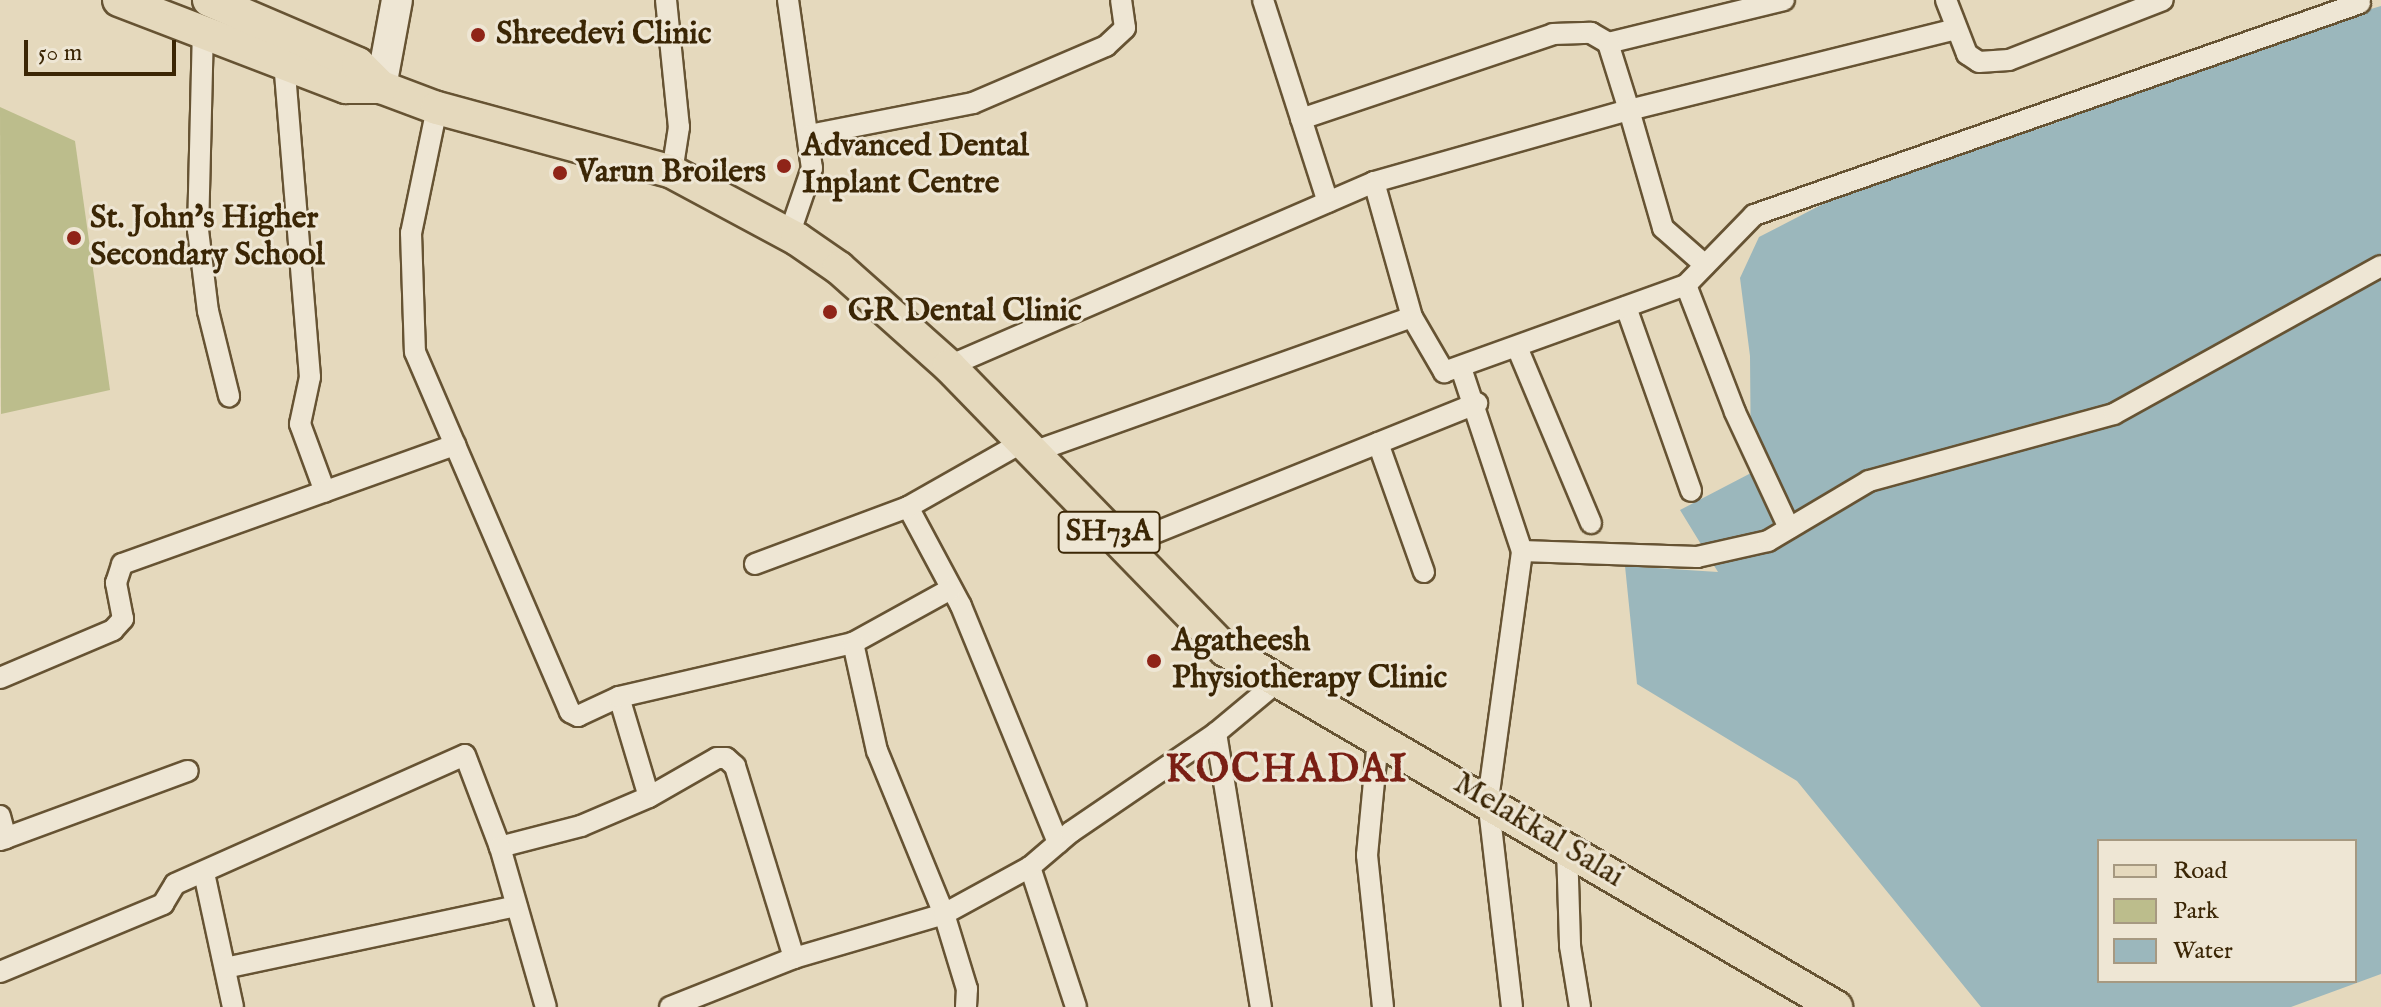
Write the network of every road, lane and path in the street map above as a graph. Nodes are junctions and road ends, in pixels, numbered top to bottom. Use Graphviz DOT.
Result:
graph roads {
  1 [pos="119,0"];
  2 [pos="397,0"];
  3 [pos="666,0"];
  4 [pos="788,0"];
  5 [pos="1121,0"];
  6 [pos="1784,0"];
  7 [pos="1946,0"];
  8 [pos="2163,0"];
  9 [pos="1270,2"];
  10 [pos="2360,3"];
  11 [pos="206,14"];
  12 [pos="1956,29"];
  13 [pos="1608,43"];
  14 [pos="284,61"];
  15 [pos="381,87"];
  16 [pos="437,108"];
  17 [pos="1629,110"];
  18 [pos="1301,119"];
  19 [pos="810,135"];
  20 [pos="672,172"];
  21 [pos="1374,182"];
  22 [pos="1328,202"];
  23 [pos="789,235"];
  24 [pos="1705,265"];
  25 [pos="2381,266"];
  26 [pos="1686,285"];
  27 [pos="1626,307"];
  28 [pos="1412,317"];
  29 [pos="1517,347"];
  30 [pos="949,366"];
  31 [pos="1461,368"];
  32 [pos="229,396"];
  33 [pos="1477,403"];
  34 [pos="1378,443"];
  35 [pos="455,445"];
  36 [pos="1028,447"];
  37 [pos="1691,491"];
  38 [pos="325,492"];
  39 [pos="908,507"];
  40 [pos="1591,523"];
  41 [pos="1789,528"];
  42 [pos="1122,546"];
  43 [pos="1522,551"];
  44 [pos="755,564"];
  45 [pos="1424,572"];
  46 [pos="951,589"];
  47 [pos="853,643"];
  48 [pos="0,678"];
  49 [pos="1276,683"];
  50 [pos="619,697"];
  51 [pos="1216,733"];
  52 [pos="1378,739"];
  53 [pos="188,771"];
  54 [pos="649,797"];
  55 [pos="1488,800"];
  56 [pos="0,816"];
  57 [pos="3,839"];
  58 [pos="1058,843"];
  59 [pos="500,847"];
  60 [pos="1567,848"];
  61 [pos="1030,867"];
  62 [pos="204,873"];
  63 [pos="516,906"];
  64 [pos="944,914"];
  65 [pos="794,958"];
  66 [pos="225,968"];
  67 [pos="0,972"];
  68 [pos="233,1007"];
  69 [pos="546,1007"];
  70 [pos="670,1007"];
  71 [pos="966,1007"];
  72 [pos="1076,1007"];
  73 [pos="1261,1007"];
  74 [pos="1383,1007"];
  75 [pos="1512,1007"];
  76 [pos="1580,1007"];
  77 [pos="1836,1007"];
  1 -- 11 [label="main road, Melakkal Salai / SH73A"];
  2 -- 15 [label="street"];
  3 -- 20 [label="street"];
  4 -- 19 [label="street"];
  5 -- 19 [label="street"];
  6 -- 13 [label="street"];
  7 -- 12 [label="street"];
  8 -- 12 [label="street"];
  9 -- 18 [label="street"];
  10 -- 24 [label="street"];
  11 -- 14 [label="main road, Melakkal Salai / SH73A"];
  11 -- 15 [label="main road, Melakkal Salai / SH73A"];
  11 -- 32 [label="street"];
  12 -- 17 [label="street"];
  13 -- 17 [label="street"];
  13 -- 18 [label="street"];
  14 -- 15 [label="main road, Melakkal Salai / SH73A"];
  14 -- 38 [label="street"];
  15 -- 16 [label="main road, Melakkal Salai / SH73A"];
  16 -- 20 [label="main road, Melakkal Salai / SH73A"];
  16 -- 35 [label="street"];
  17 -- 21 [label="street"];
  17 -- 24 [label="street"];
  18 -- 22 [label="street"];
  19 -- 23 [label="street"];
  20 -- 23 [label="main road, Melakkal Salai / SH73A"];
  21 -- 22 [label="street"];
  21 -- 28 [label="street"];
  22 -- 30 [label="street"];
  23 -- 30 [label="main road, Melakkal Salai / SH73A"];
  24 -- 26 [label="street"];
  25 -- 41 [label="street"];
  26 -- 27 [label="street"];
  26 -- 41 [label="street"];
  27 -- 29 [label="street"];
  27 -- 37 [label="street"];
  28 -- 31 [label="street"];
  28 -- 36 [label="street"];
  29 -- 31 [label="street"];
  29 -- 40 [label="street"];
  30 -- 36 [label="main road, Melakkal Salai / SH73A"];
  31 -- 33 [label="street"];
  33 -- 34 [label="street"];
  33 -- 43 [label="street"];
  34 -- 42 [label="street"];
  34 -- 45 [label="street"];
  35 -- 38 [label="street"];
  35 -- 50 [label="street"];
  36 -- 39 [label="street"];
  36 -- 42 [label="main road, Melakkal Salai / SH73A"];
  38 -- 48 [label="street"];
  39 -- 44 [label="street"];
  39 -- 46 [label="street"];
  41 -- 43 [label="street"];
  42 -- 49 [label="main road, Melakkal Salai / SH73A"];
  43 -- 55 [label="street"];
  46 -- 47 [label="street"];
  46 -- 58 [label="street"];
  47 -- 50 [label="street"];
  47 -- 64 [label="street"];
  49 -- 51 [label="street"];
  49 -- 52 [label="main road, Melakkal Salai / SH73A"];
  50 -- 54 [label="street"];
  51 -- 58 [label="street"];
  51 -- 73 [label="street"];
  52 -- 55 [label="main road, Melakkal Salai / SH73A"];
  52 -- 74 [label="street"];
  53 -- 57 [label="street"];
  54 -- 59 [label="street"];
  54 -- 65 [label="street"];
  55 -- 60 [label="main road, Melakkal Salai / SH73A"];
  55 -- 75 [label="street"];
  56 -- 57 [label="street"];
  58 -- 61 [label="street"];
  59 -- 62 [label="street"];
  59 -- 63 [label="street"];
  60 -- 76 [label="street"];
  60 -- 77 [label="main road, Melakkal Salai / SH73A"];
  61 -- 64 [label="street"];
  61 -- 72 [label="street"];
  62 -- 66 [label="street"];
  62 -- 67 [label="street"];
  63 -- 66 [label="street"];
  63 -- 69 [label="street"];
  64 -- 65 [label="street"];
  64 -- 71 [label="street"];
  65 -- 70 [label="street"];
  66 -- 68 [label="street"];
}
